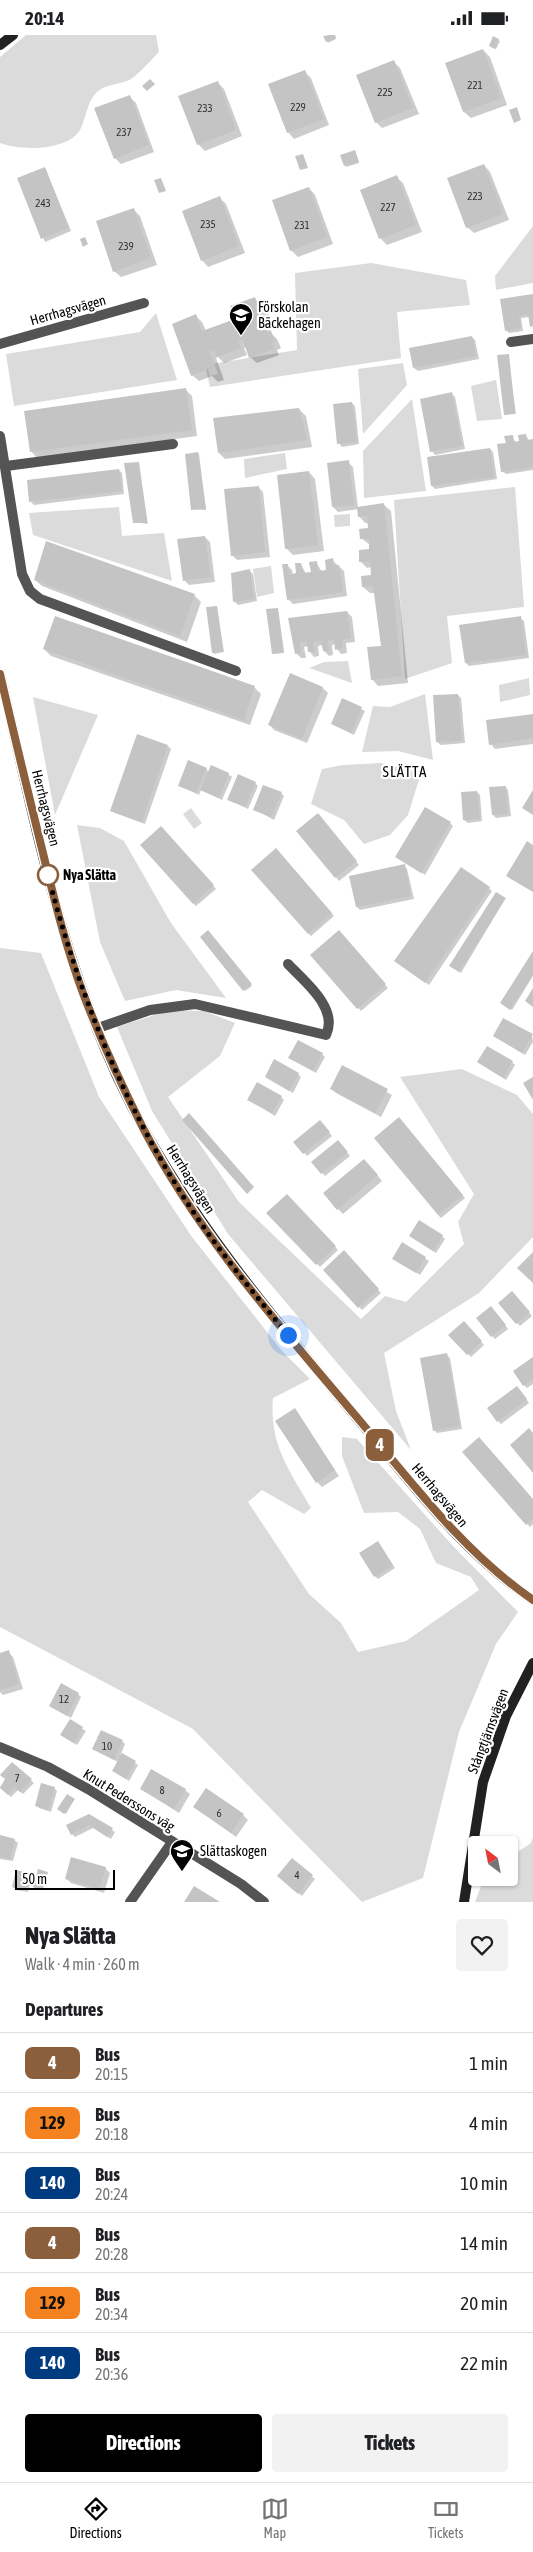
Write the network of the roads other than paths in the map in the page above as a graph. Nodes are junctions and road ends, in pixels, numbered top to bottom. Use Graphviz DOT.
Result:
graph roads {
  1 [pos="13,35"];
  2 [pos="0,45"];
  3 [pos="144,303"];
  4 [pos="533,339"];
  5 [pos="511,342"];
  6 [pos="0,344"];
  7 [pos="0,436"];
  8 [pos="173,444"];
  9 [pos="6,467"];
  10 [pos="236,671"];
  11 [pos="0,674"];
  12 [pos="288,964"];
  13 [pos="98,1028"];
  14 [pos="533,1600"];
  15 [pos="533,1663"];
  16 [pos="0,1747"];
  17 [pos="172,1842"];
  18 [pos="130,1902"];
  19 [pos="264,1902"];
  20 [pos="464,1902"];
  1 -- 2 [label="street"];
  3 -- 6 [label="street, Herrhagsvägen"];
  4 -- 5 [label="street"];
  7 -- 9 [label="street"];
  8 -- 9 [label="street"];
  9 -- 10 [label="street"];
  11 -- 13 [label="street, Herrhagsvägen"];
  12 -- 13 [label="street"];
  13 -- 14 [label="street, Herrhagsvägen"];
  15 -- 20 [label="street, Stångtjärnsvägen"];
  16 -- 17 [label="street, Knut Pederssons väg"];
  17 -- 18 [label="street"];
  17 -- 19 [label="street, Knut Pederssons väg"];
}
